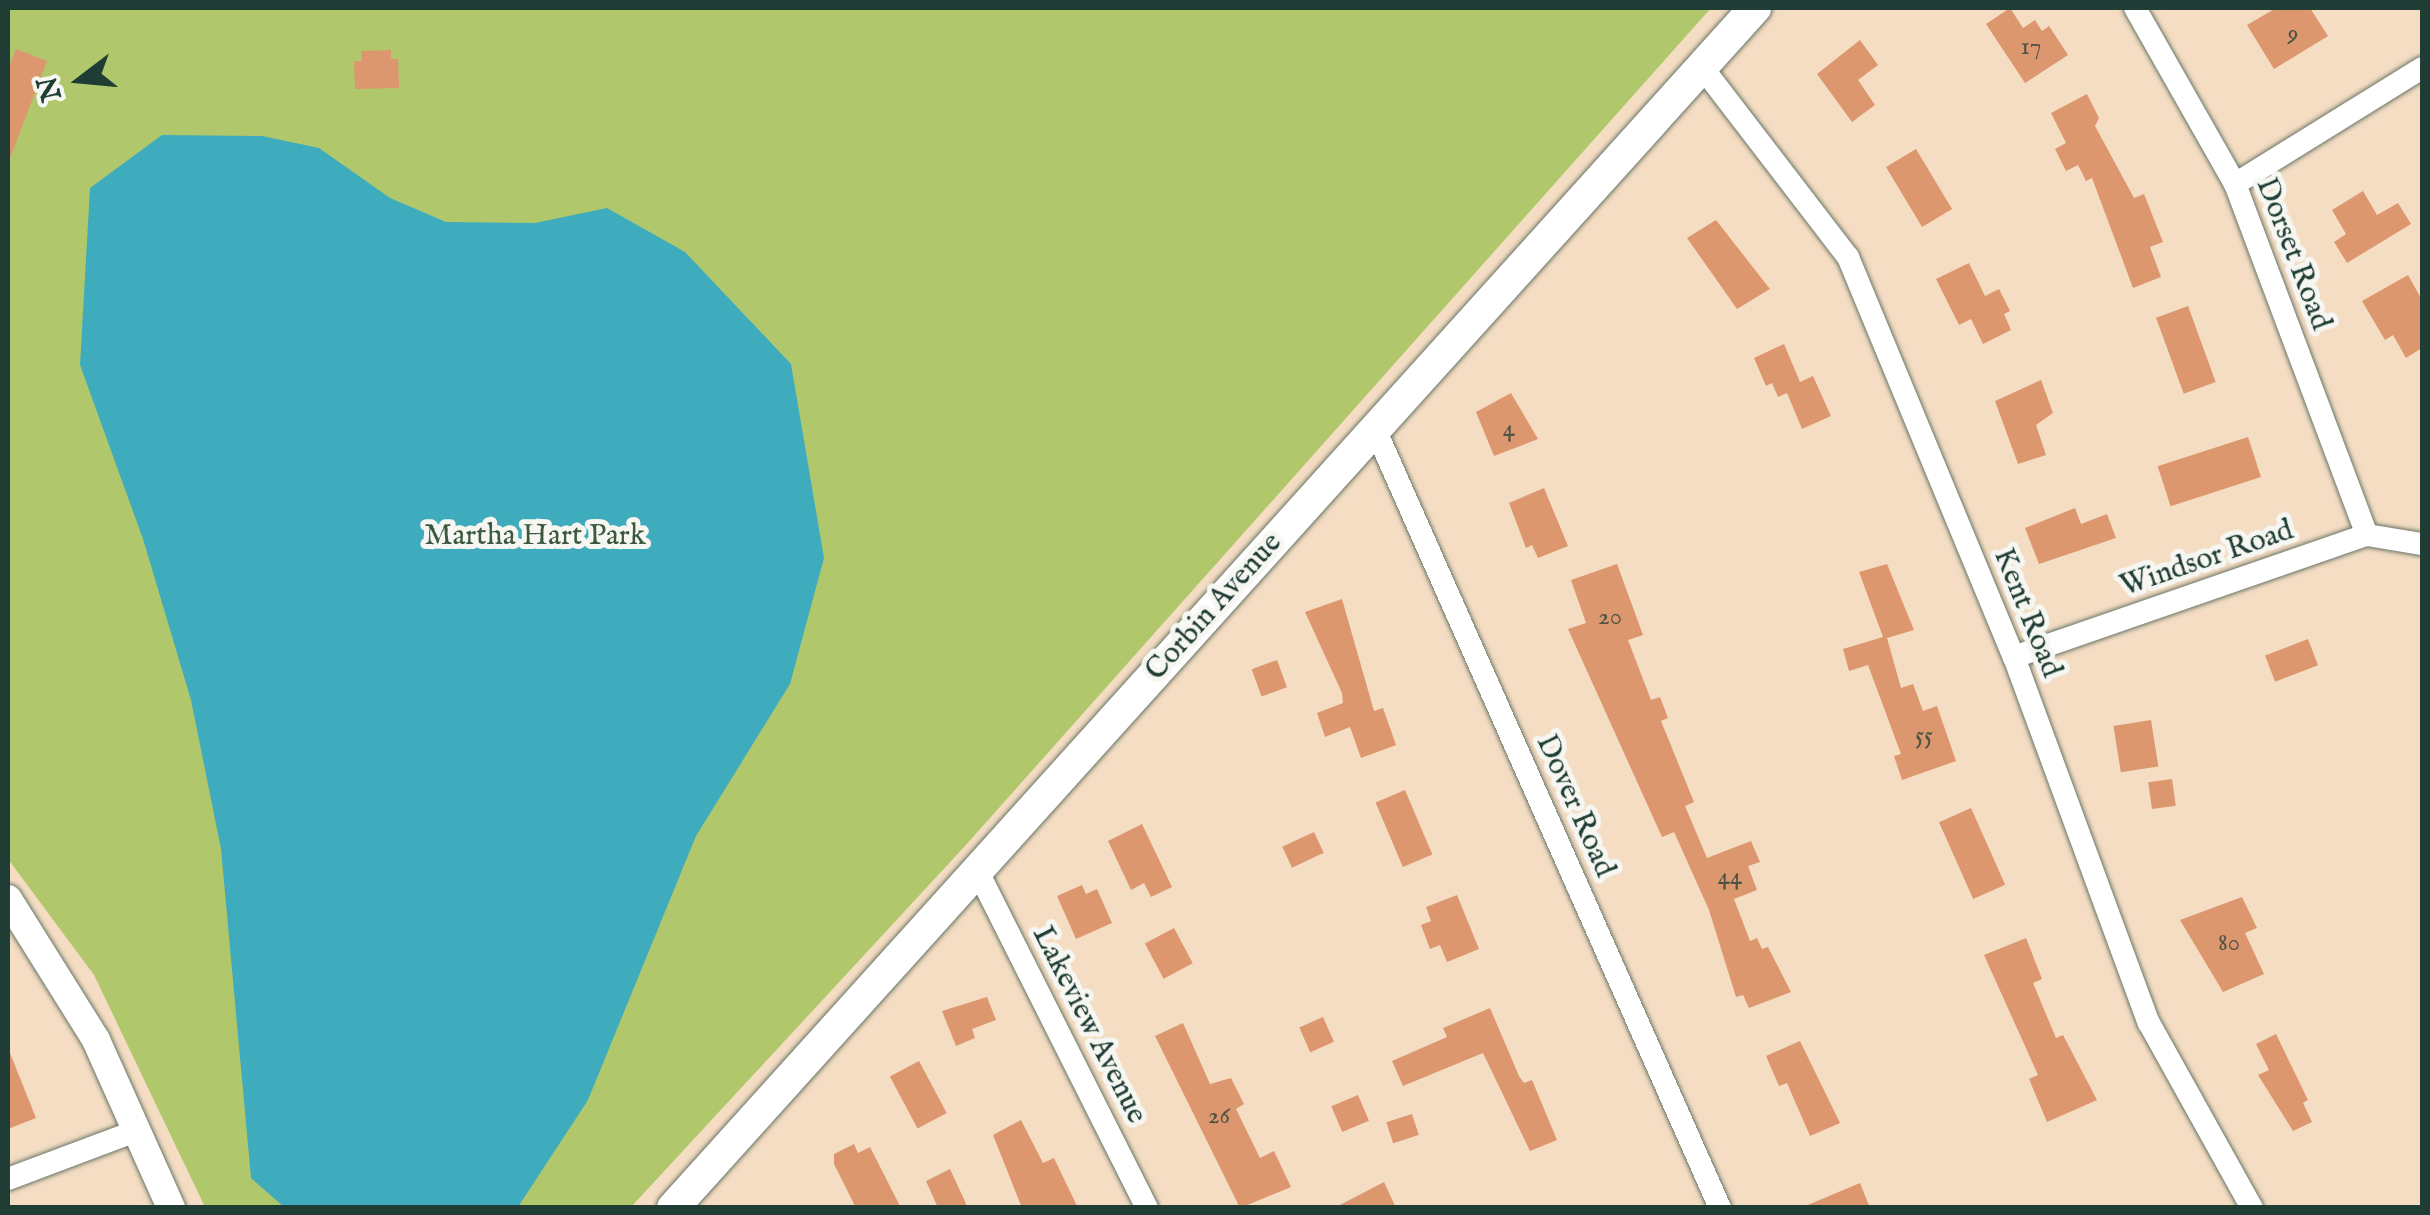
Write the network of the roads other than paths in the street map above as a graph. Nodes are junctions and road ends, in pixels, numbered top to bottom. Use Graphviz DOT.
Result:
graph roads {
  1 [pos="1756,8"];
  2 [pos="2135,8"];
  3 [pos="1702,67"];
  4 [pos="2422,68"];
  5 [pos="2236,184"];
  6 [pos="1375,429"];
  7 [pos="2367,535"];
  8 [pos="2422,544"];
  9 [pos="2014,657"];
  10 [pos="977,870"];
  11 [pos="8,899"];
  12 [pos="136,1131"];
  13 [pos="8,1179"];
  14 [pos="171,1208"];
  15 [pos="673,1208"];
  16 [pos="1147,1208"];
  17 [pos="1720,1208"];
  18 [pos="2252,1208"];
  1 -- 3 [label="main road, Corbin Avenue"];
  2 -- 5 [label="street, Dorset Road"];
  3 -- 6 [label="main road, Corbin Avenue"];
  3 -- 9 [label="street, Kent Road"];
  4 -- 5 [label="street"];
  5 -- 7 [label="street, Dorset Road"];
  6 -- 10 [label="main road, Corbin Avenue"];
  6 -- 17 [label="street, Dover Road"];
  7 -- 8 [label="street, Windsor Road"];
  7 -- 9 [label="street, Windsor Road"];
  9 -- 18 [label="street, Kent Road"];
  10 -- 15 [label="main road, Corbin Avenue"];
  10 -- 16 [label="street, Lakeview Avenue"];
  11 -- 12 [label="street"];
  12 -- 13 [label="street"];
  12 -- 14 [label="street"];
}
